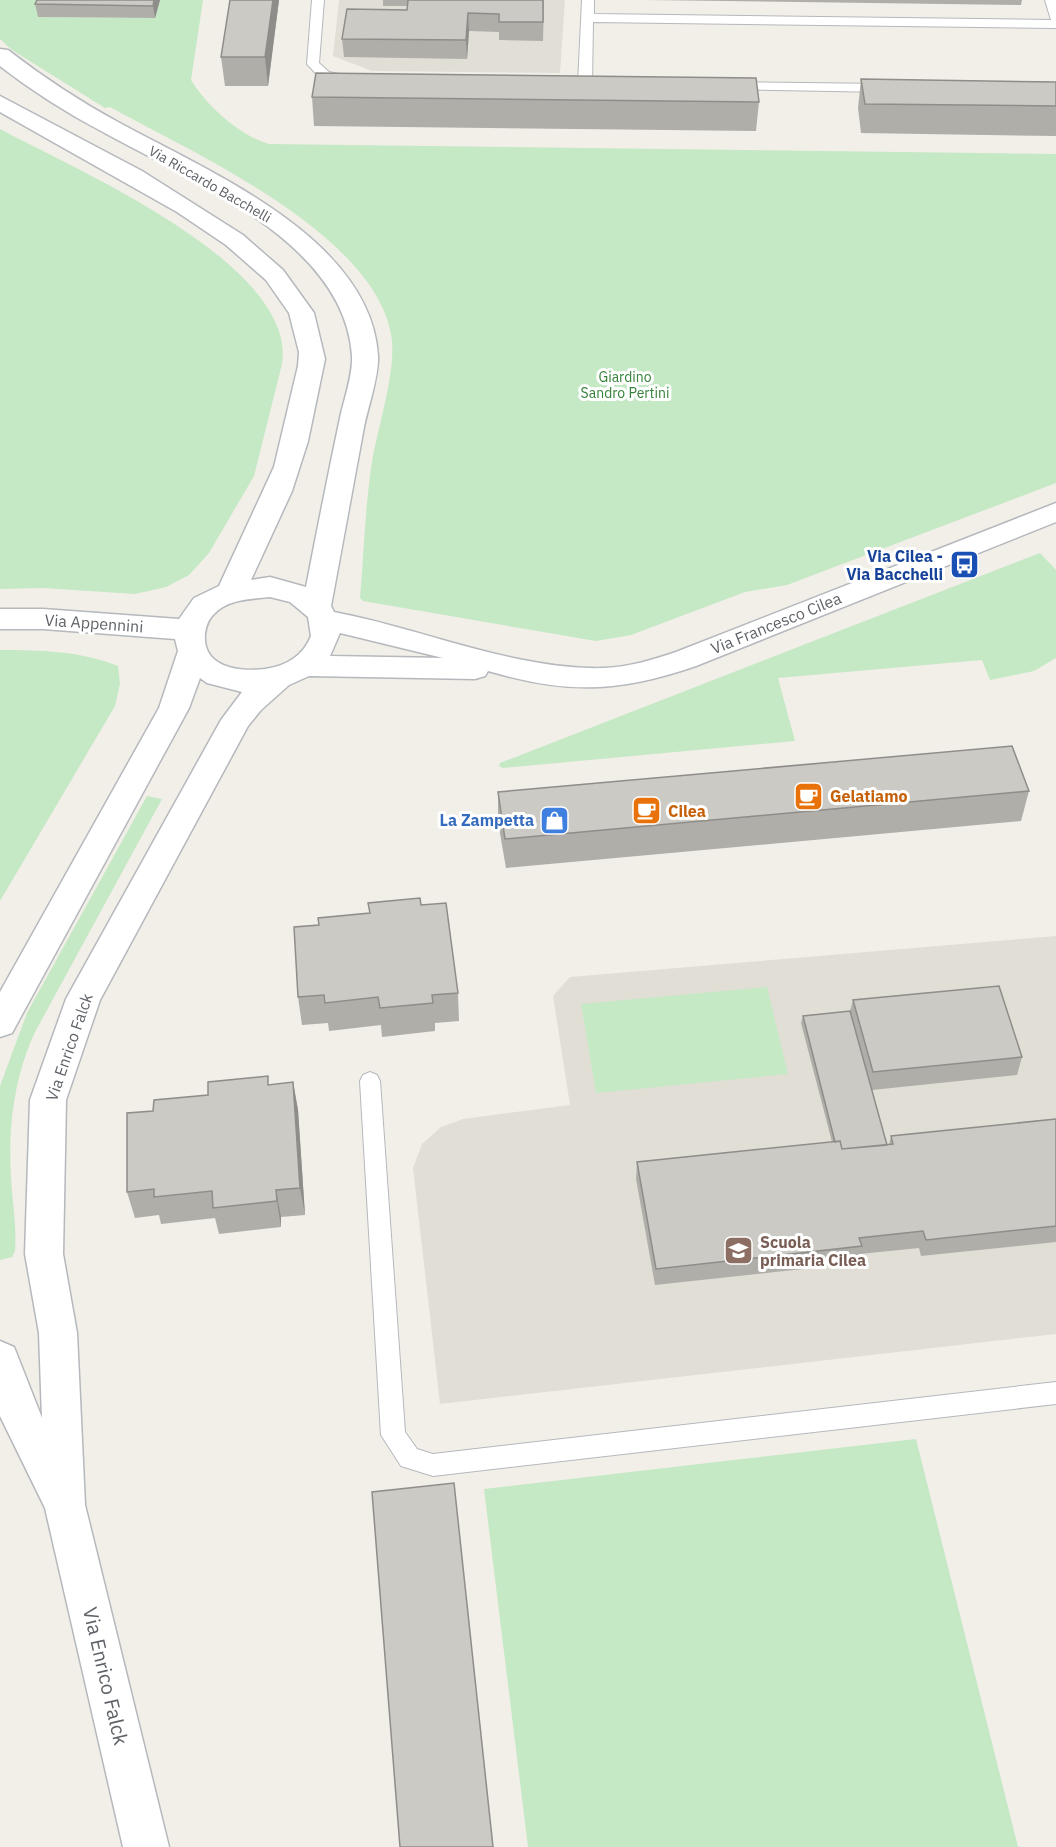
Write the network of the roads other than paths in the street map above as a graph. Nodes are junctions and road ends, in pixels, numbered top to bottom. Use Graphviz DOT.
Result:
graph roads {
  1 [pos="318,0"];
  2 [pos="588,0"];
  3 [pos="1051,0"];
  4 [pos="588,18"];
  5 [pos="1056,18"];
  6 [pos="1056,24"];
  7 [pos="0,56"];
  8 [pos="359,80"];
  9 [pos="585,84"];
  10 [pos="715,85"];
  11 [pos="903,88"];
  12 [pos="0,103"];
  13 [pos="1056,512"];
  14 [pos="231,591"];
  15 [pos="320,614"];
  16 [pos="0,619"];
  17 [pos="190,642"];
  18 [pos="520,669"];
  19 [pos="292,672"];
  20 [pos="0,1023"];
  21 [pos="370,1081"];
  22 [pos="0,1359"];
  23 [pos="1056,1393"];
  24 [pos="65,1505"];
  25 [pos="146,1847"];
  1 -- 8 [label="lane"];
  2 -- 4 [label="lane"];
  3 -- 5 [label="lane"];
  4 -- 6 [label="lane"];
  4 -- 9 [label="lane"];
  7 -- 15 [label="street, Via Riccardo Bacchelli"];
  10 -- 11 [label="lane"];
  12 -- 14 [label="street, Via Riccardo Bacchelli"];
  13 -- 18 [label="street, Via Francesco Cilea"];
  14 -- 15 [label="street"];
  14 -- 17 [label="street"];
  15 -- 18 [label="street, Via Francesco Cilea"];
  15 -- 19 [label="street"];
  16 -- 17 [label="street, Via Appennini"];
  17 -- 19 [label="street"];
  17 -- 20 [label="street"];
  18 -- 19 [label="street, Via Francesco Cilea"];
  19 -- 24 [label="street, Via Enrico Falck"];
  21 -- 23 [label="lane"];
  22 -- 24 [label="street, Via Enrico Falck"];
  24 -- 25 [label="street, Via Enrico Falck"];
}
